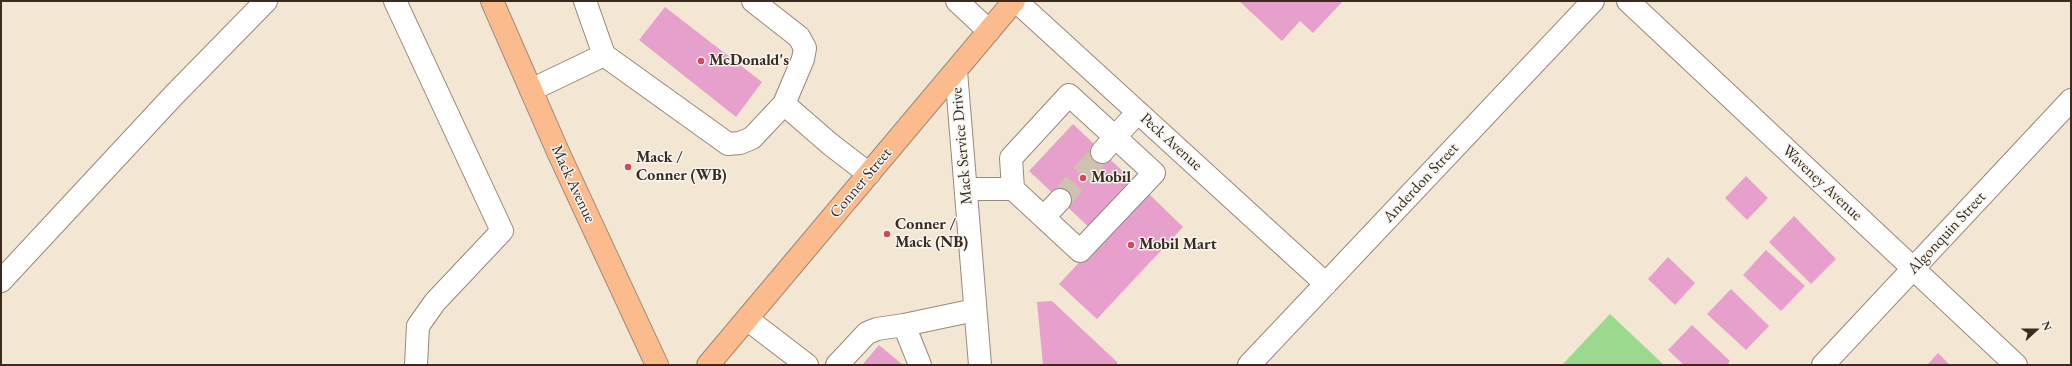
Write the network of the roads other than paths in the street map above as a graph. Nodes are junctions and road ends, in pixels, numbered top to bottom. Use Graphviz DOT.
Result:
graph roads {
  1 [pos="266,1"];
  2 [pos="395,1"];
  3 [pos="492,1"];
  4 [pos="753,1"];
  5 [pos="957,1"];
  6 [pos="1015,1"];
  7 [pos="1593,1"];
  8 [pos="1636,3"];
  9 [pos="591,4"];
  10 [pos="989,31"];
  11 [pos="604,55"];
  12 [pos="956,71"];
  13 [pos="531,90"];
  14 [pos="2071,100"];
  15 [pos="784,104"];
  16 [pos="1138,112"];
  17 [pos="1108,145"];
  18 [pos="869,174"];
  19 [pos="1013,188"];
  20 [pos="966,189"];
  21 [pos="1060,200"];
  22 [pos="1044,217"];
  23 [pos="1913,269"];
  24 [pos="1,281"];
  25 [pos="1326,284"];
  26 [pos="975,310"];
  27 [pos="747,319"];
  28 [pos="904,325"];
  29 [pos="416,365"];
  30 [pos="657,365"];
  31 [pos="708,365"];
  32 [pos="807,365"];
  33 [pos="838,365"];
  34 [pos="920,365"];
  35 [pos="980,365"];
  36 [pos="1249,365"];
  37 [pos="1823,365"];
  38 [pos="2016,365"];
  1 -- 24 [label="street"];
  2 -- 29 [label="street"];
  3 -- 13 [label="main road, Mack Avenue"];
  4 -- 15 [label="street"];
  5 -- 10 [label="street"];
  6 -- 10 [label="main road, Conner Street"];
  6 -- 16 [label="street, Peck Avenue"];
  7 -- 25 [label="street, Anderdon Street"];
  8 -- 23 [label="street, Waveney Avenue"];
  9 -- 11 [label="street"];
  10 -- 12 [label="main road, Conner Street"];
  11 -- 13 [label="street"];
  11 -- 15 [label="street"];
  12 -- 18 [label="main road, Conner Street"];
  12 -- 20 [label="street, Mack Service Drive"];
  13 -- 30 [label="main road, Mack Avenue"];
  14 -- 23 [label="street, Algonquin Street"];
  15 -- 18 [label="street"];
  16 -- 17 [label="street"];
  16 -- 25 [label="street, Peck Avenue"];
  17 -- 19 [label="street"];
  17 -- 22 [label="street"];
  18 -- 27 [label="main road, Conner Street"];
  19 -- 20 [label="street"];
  19 -- 22 [label="street"];
  20 -- 26 [label="street, Mack Service Drive"];
  21 -- 22 [label="street"];
  23 -- 37 [label="street, Algonquin Street"];
  23 -- 38 [label="street, Waveney Avenue"];
  25 -- 36 [label="street, Anderdon Street"];
  26 -- 28 [label="street"];
  26 -- 35 [label="street, Mack Service Drive"];
  27 -- 31 [label="main road, Conner Street"];
  27 -- 32 [label="street"];
  28 -- 33 [label="street"];
  28 -- 34 [label="street"];
}
